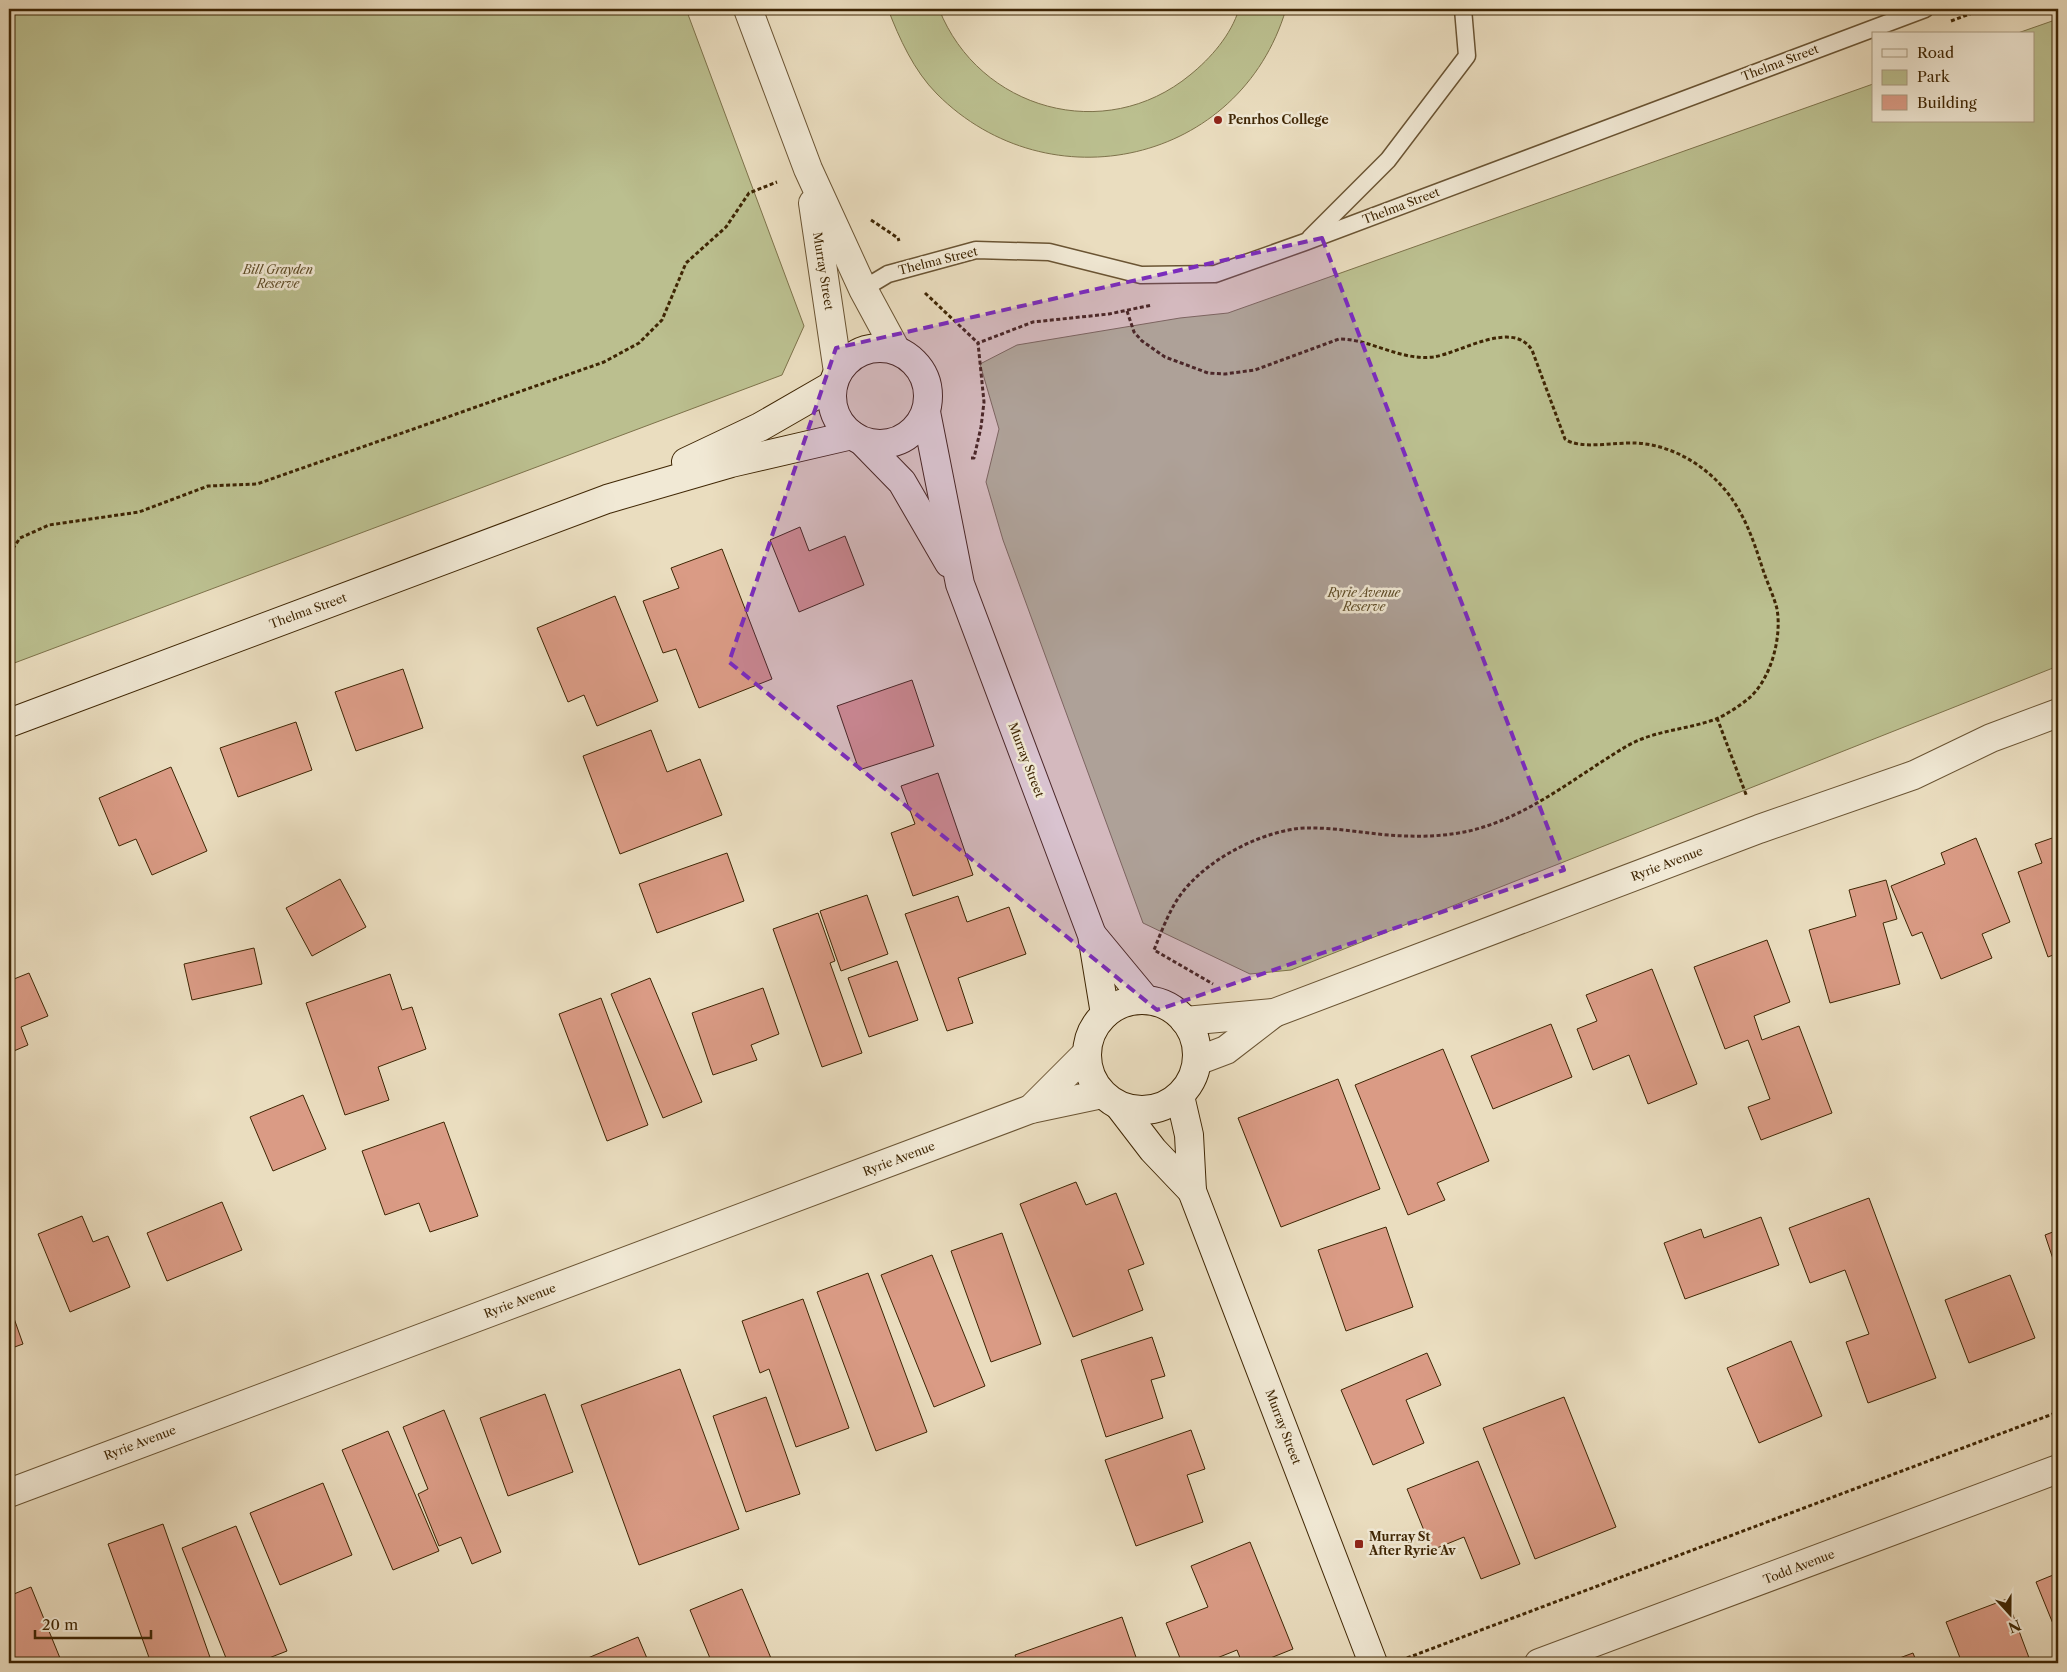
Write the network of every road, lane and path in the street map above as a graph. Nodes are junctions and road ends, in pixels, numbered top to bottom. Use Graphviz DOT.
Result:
graph roads {
  1 [pos="748,9"];
  2 [pos="1463,9"];
  3 [pos="1925,9"];
  4 [pos="808,169"];
  5 [pos="868,217"];
  6 [pos="1305,242"];
  7 [pos="910,268"];
  8 [pos="863,289"];
  9 [pos="1156,304"];
  10 [pos="1127,311"];
  11 [pos="978,343"];
  12 [pos="896,350"];
  13 [pos="835,378"];
  14 [pos="926,412"];
  15 [pos="858,438"];
  16 [pos="965,459"];
  17 [pos="608,499"];
  18 [pos="9,554"];
  19 [pos="960,584"];
  20 [pos="2058,713"];
  21 [pos="1717,718"];
  22 [pos="9,723"];
  23 [pos="1759,829"];
  24 [pos="1092,935"];
  25 [pos="1214,984"];
  26 [pos="1146,1000"];
  27 [pos="1274,1012"];
  28 [pos="1105,1014"];
  29 [pos="1185,1021"];
  30 [pos="1086,1054"];
  31 [pos="1197,1061"];
  32 [pos="1180,1096"];
  33 [pos="1111,1100"];
  34 [pos="1030,1109"];
  35 [pos="1192,1191"];
  36 [pos="2058,1412"];
  37 [pos="2058,1469"];
  38 [pos="9,1493"];
  39 [pos="1406,1658"];
  40 [pos="1374,1663"];
  41 [pos="1539,1663"];
  1 -- 4 [label="main road, Murray Street"];
  2 -- 6 [label="lane"];
  3 -- 6 [label="lane, Thelma Street"];
  4 -- 8 [label="main road, Murray Street"];
  4 -- 13 [label="main road, Murray Street"];
  4 -- 18 [label="path"];
  5 -- 7 [label="path"];
  6 -- 7 [label="lane, Thelma Street"];
  7 -- 8 [label="lane, Thelma Street"];
  7 -- 11 [label="path"];
  8 -- 12 [label="main road, Murray Street"];
  9 -- 10 [label="path"];
  10 -- 11 [label="path"];
  10 -- 21 [label="path"];
  11 -- 16 [label="path"];
  12 -- 13 [label="main road"];
  12 -- 14 [label="main road"];
  13 -- 15 [label="main road"];
  13 -- 17 [label="main road, Thelma Street"];
  14 -- 15 [label="main road"];
  14 -- 19 [label="main road, Murray Street"];
  15 -- 17 [label="main road, Thelma Street"];
  15 -- 19 [label="main road, Murray Street"];
  17 -- 22 [label="main road, Thelma Street"];
  19 -- 24 [label="main road, Murray Street"];
  20 -- 23 [label="main road, Ryrie Avenue"];
  21 -- 23 [label="path"];
  21 -- 25 [label="path"];
  23 -- 27 [label="main road, Ryrie Avenue"];
  24 -- 26 [label="main road, Murray Street"];
  24 -- 28 [label="main road, Murray Street"];
  26 -- 28 [label="main road"];
  26 -- 29 [label="main road"];
  27 -- 29 [label="main road, Ryrie Avenue"];
  27 -- 31 [label="main road, Ryrie Avenue"];
  28 -- 30 [label="main road"];
  29 -- 31 [label="main road"];
  30 -- 33 [label="main road"];
  30 -- 34 [label="main road, Ryrie Avenue"];
  31 -- 32 [label="main road"];
  32 -- 33 [label="main road"];
  32 -- 35 [label="main road, Murray Street"];
  33 -- 34 [label="main road, Ryrie Avenue"];
  33 -- 35 [label="main road, Murray Street"];
  34 -- 38 [label="main road, Ryrie Avenue"];
  35 -- 40 [label="main road, Murray Street"];
  36 -- 39 [label="path"];
  37 -- 41 [label="main road, Todd Avenue"];
}
